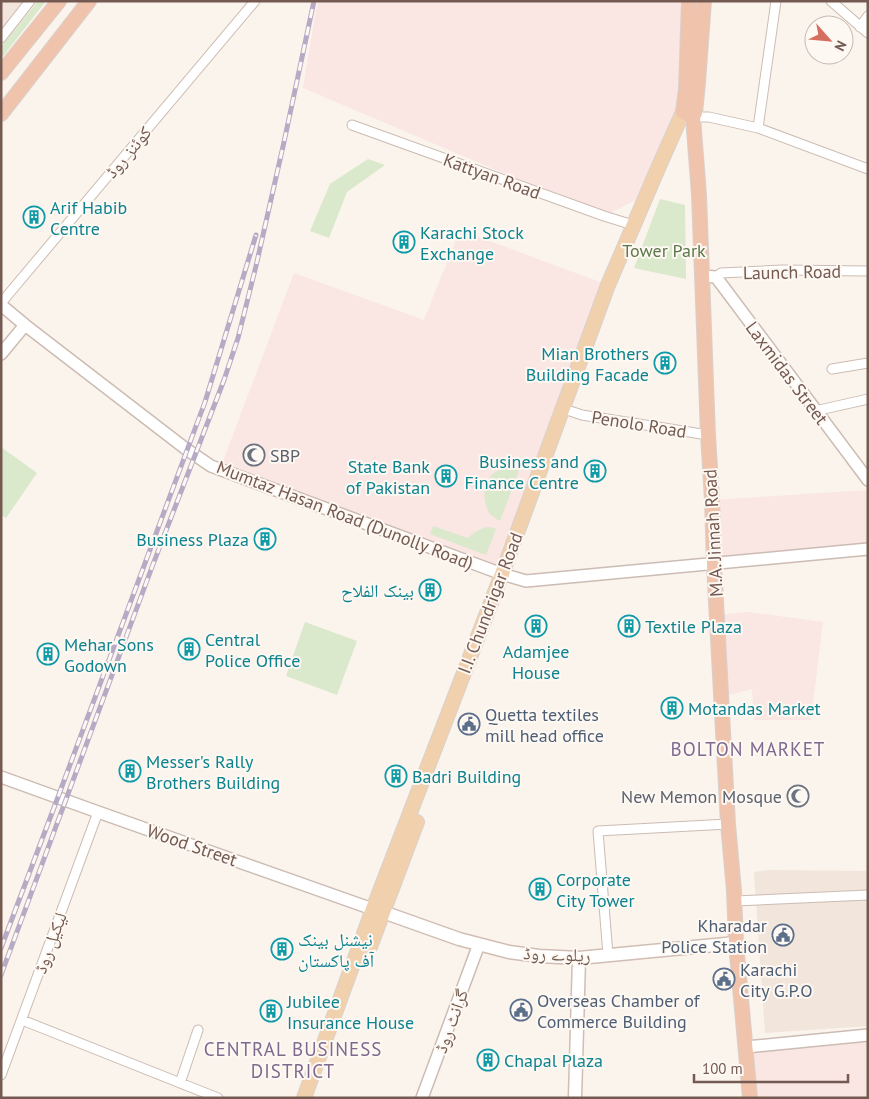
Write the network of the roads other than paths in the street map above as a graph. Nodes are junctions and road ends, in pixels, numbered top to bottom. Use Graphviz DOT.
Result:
graph roads {
  1 [pos="30,1"];
  2 [pos="59,1"];
  3 [pos="89,1"];
  4 [pos="255,1"];
  5 [pos="690,1"];
  6 [pos="704,1"];
  7 [pos="776,1"];
  8 [pos="831,1"];
  9 [pos="868,16"];
  10 [pos="864,30"];
  11 [pos="1,38"];
  12 [pos="1,73"];
  13 [pos="1,114"];
  14 [pos="688,114"];
  15 [pos="352,125"];
  16 [pos="758,128"];
  17 [pos="868,169"];
  18 [pos="634,225"];
  19 [pos="868,271"];
  20 [pos="702,276"];
  21 [pos="716,276"];
  22 [pos="1,304"];
  23 [pos="25,325"];
  24 [pos="1,354"];
  25 [pos="868,363"];
  26 [pos="832,369"];
  27 [pos="868,399"];
  28 [pos="570,411"];
  29 [pos="815,411"];
  30 [pos="708,435"];
  31 [pos="868,480"];
  32 [pos="868,549"];
  33 [pos="714,564"];
  34 [pos="506,575"];
  35 [pos="1,776"];
  36 [pos="98,812"];
  37 [pos="728,824"];
  38 [pos="868,895"];
  39 [pos="734,901"];
  40 [pos="378,911"];
  41 [pos="736,943"];
  42 [pos="479,944"];
  43 [pos="608,955"];
  44 [pos="578,958"];
  45 [pos="22,1020"];
  46 [pos="198,1030"];
  47 [pos="868,1034"];
  48 [pos="746,1047"];
  49 [pos="1,1075"];
  50 [pos="180,1083"];
  51 [pos="218,1098"];
  52 [pos="304,1098"];
  53 [pos="313,1098"];
  54 [pos="422,1098"];
  55 [pos="574,1098"];
  56 [pos="750,1098"];
  1 -- 11 [label="street"];
  2 -- 12 [label="highway"];
  3 -- 13 [label="highway"];
  4 -- 22 [label="street, کوئنز روڈ"];
  5 -- 14 [label="highway, M.A. Jinnah Road"];
  6 -- 14 [label="highway, M.A. Jinnah Road"];
  7 -- 16 [label="street"];
  8 -- 10 [label="street"];
  9 -- 10 [label="street"];
  14 -- 16 [label="street"];
  14 -- 18 [label="main road, I.I. Chundrigar Road"];
  14 -- 20 [label="highway, M.A. Jinnah Road"];
  14 -- 28 [label="main road, I.I. Chundrigar Road"];
  15 -- 18 [label="street, Kattyan Road"];
  16 -- 17 [label="street"];
  18 -- 34 [label="main road, I.I. Chundrigar Road"];
  19 -- 21 [label="street, Launch Road"];
  20 -- 21 [label="street"];
  20 -- 30 [label="highway, M.A. Jinnah Road"];
  21 -- 29 [label="street, Laxmidas Street"];
  22 -- 23 [label="street, Mumtaz Hasan Road (Dunolly Road)"];
  23 -- 24 [label="street"];
  23 -- 34 [label="street, Mumtaz Hasan Road (Dunolly Road)"];
  25 -- 26 [label="street"];
  27 -- 29 [label="street"];
  28 -- 30 [label="street, Penolo Road"];
  28 -- 34 [label="main road, I.I. Chundrigar Road"];
  29 -- 31 [label="street, Laxmidas Street"];
  30 -- 33 [label="highway, M.A. Jinnah Road"];
  32 -- 33 [label="street, Mumtaz Hasan Road (Dunolly Road)"];
  33 -- 34 [label="street, Mumtaz Hasan Road (Dunolly Road)"];
  33 -- 37 [label="highway, M.A. Jinnah Road"];
  34 -- 40 [label="main road, I.I. Chundrigar Road"];
  35 -- 36 [label="street, Wood Street"];
  36 -- 40 [label="street, Wood Street"];
  36 -- 45 [label="street, لیکیل روڈ"];
  37 -- 39 [label="highway, M.A. Jinnah Road"];
  37 -- 43 [label="street"];
  38 -- 39 [label="street"];
  39 -- 41 [label="highway, M.A. Jinnah Road"];
  40 -- 42 [label="main road, ریلوے روڈ"];
  40 -- 52 [label="main road, I.I. Chundrigar Road"];
  40 -- 53 [label="main road, I.I. Chundrigar Road"];
  41 -- 43 [label="main road, ریلوے روڈ"];
  41 -- 48 [label="highway, M.A. Jinnah Road"];
  42 -- 44 [label="main road, ریلوے روڈ"];
  42 -- 54 [label="street, گرانٹ روڈ"];
  43 -- 44 [label="main road, ریلوے روڈ"];
  44 -- 55 [label="main road"];
  45 -- 49 [label="street, لیکیل روڈ"];
  45 -- 50 [label="street"];
  46 -- 50 [label="street"];
  47 -- 48 [label="street"];
  48 -- 56 [label="highway, M.A. Jinnah Road"];
  50 -- 51 [label="street"];
}
